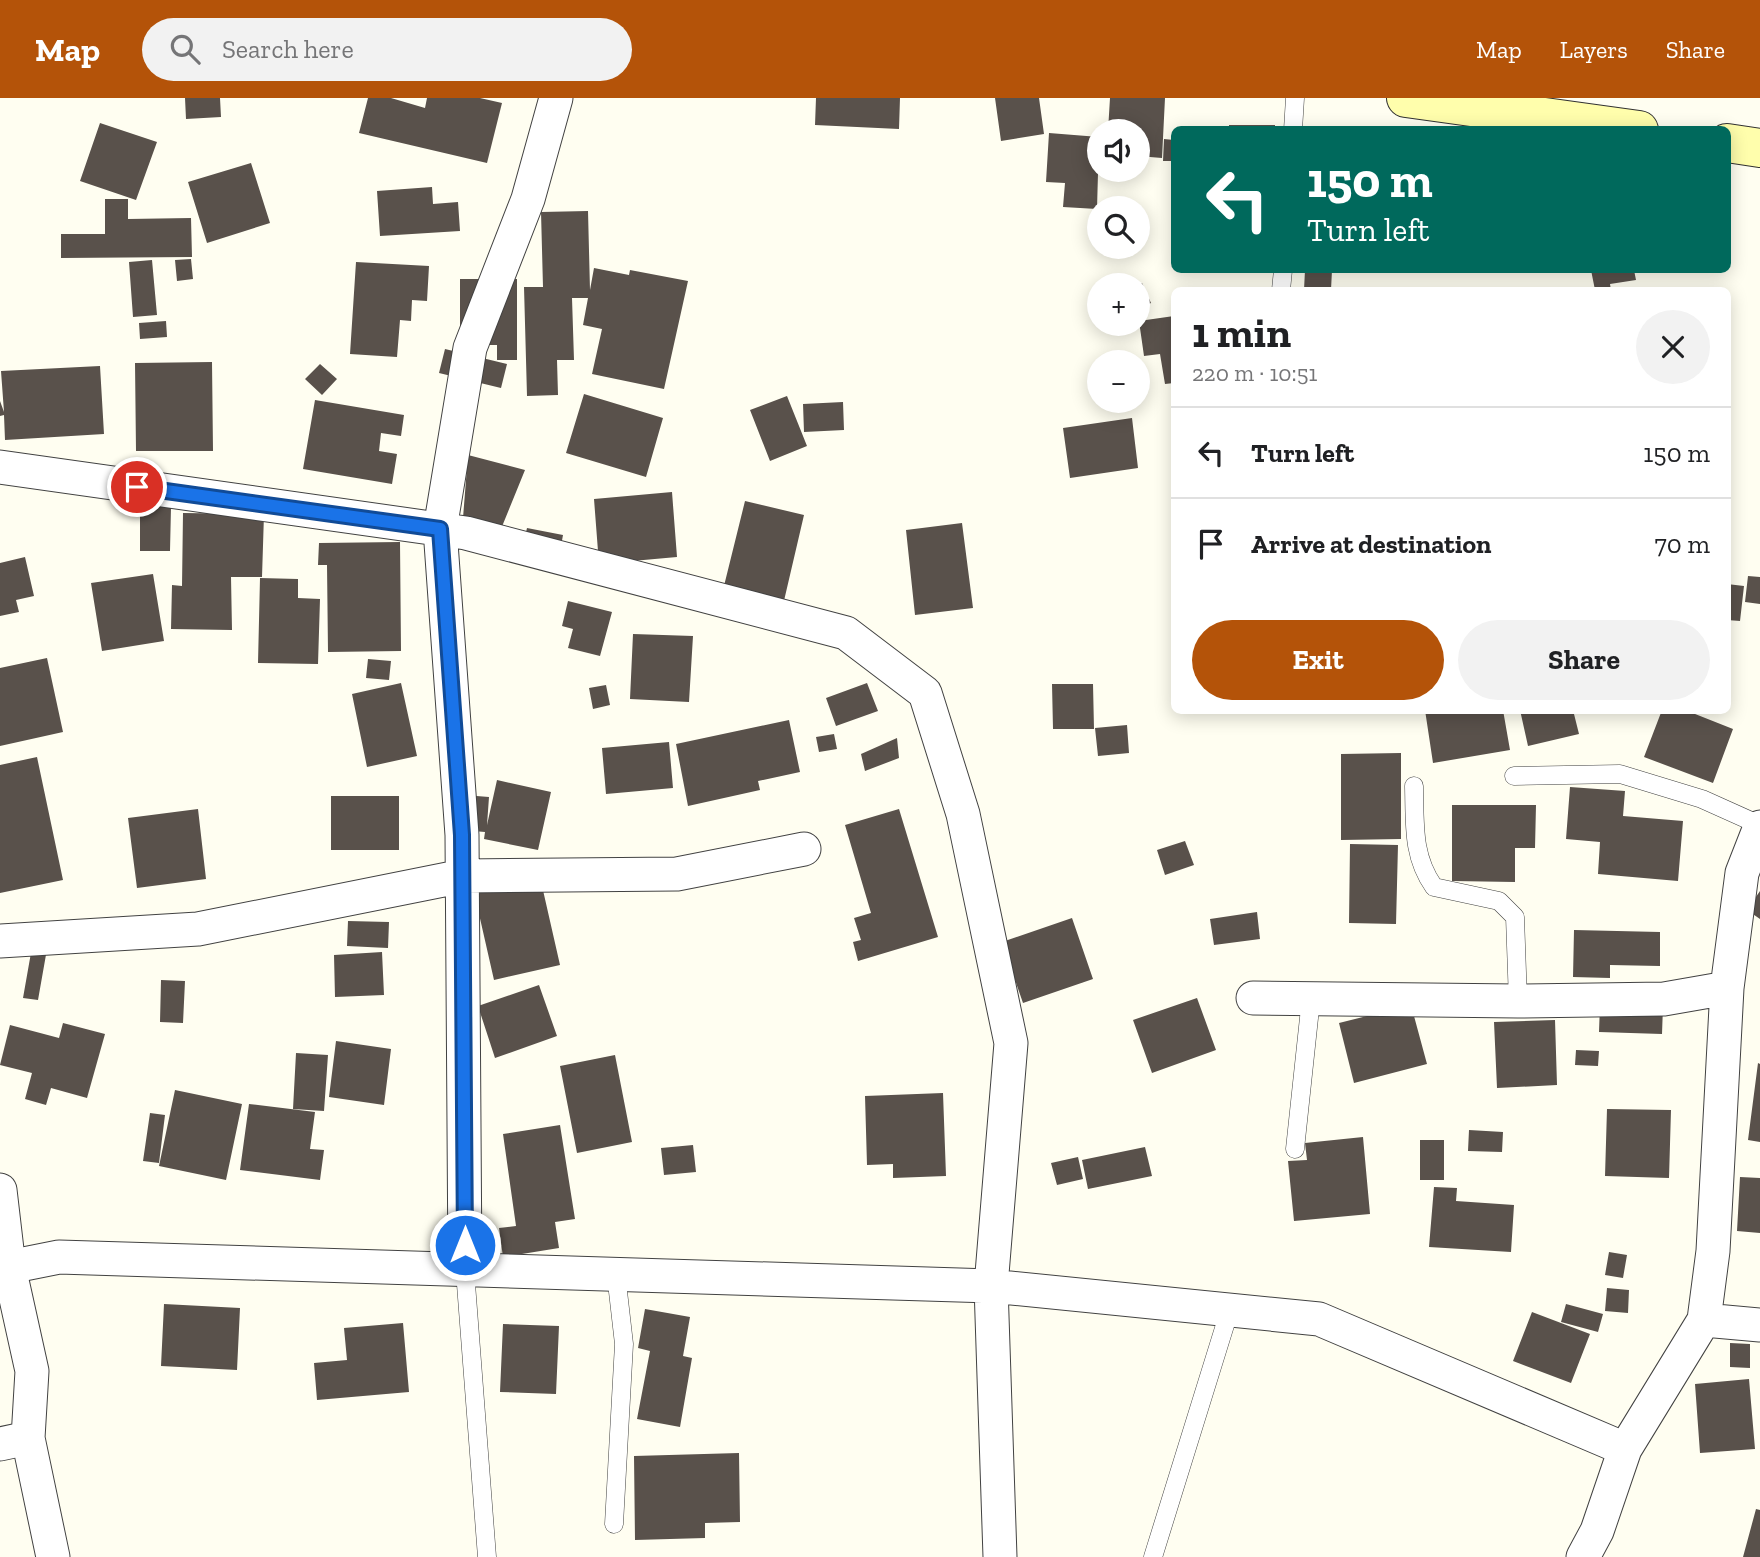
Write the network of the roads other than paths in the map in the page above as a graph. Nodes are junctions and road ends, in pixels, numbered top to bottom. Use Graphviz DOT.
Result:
graph roads {
  1 [pos="556,98"];
  2 [pos="1295,98"];
  3 [pos="1406,98"];
  4 [pos="1293,126"];
  5 [pos="1610,126"];
  6 [pos="1731,144"];
  7 [pos="1760,148"];
  8 [pos="0,467"];
  9 [pos="440,529"];
  10 [pos="1514,776"];
  11 [pos="1414,786"];
  12 [pos="1760,826"];
  13 [pos="804,849"];
  14 [pos="463,876"];
  15 [pos="0,941"];
  16 [pos="1727,988"];
  17 [pos="1253,999"];
  18 [pos="1311,999"];
  19 [pos="1518,1001"];
  20 [pos="1295,1149"];
  21 [pos="0,1190"];
  22 [pos="9,1267"];
  23 [pos="466,1271"];
  24 [pos="616,1274"];
  25 [pos="991,1286"];
  26 [pos="1230,1310"];
  27 [pos="1704,1320"];
  28 [pos="1760,1325"];
  29 [pos="14,1441"];
  30 [pos="1625,1449"];
  31 [pos="614,1524"];
  32 [pos="53,1557"];
  33 [pos="487,1557"];
  34 [pos="1000,1557"];
  35 [pos="1153,1557"];
  36 [pos="1583,1557"];
  1 -- 9 [label="street"];
  2 -- 4 [label="lane"];
  3 -- 5 [label="street"];
  6 -- 7 [label="street"];
  8 -- 9 [label="street"];
  9 -- 14 [label="street"];
  9 -- 25 [label="street"];
  10 -- 12 [label="lane"];
  11 -- 19 [label="lane"];
  12 -- 16 [label="street"];
  13 -- 14 [label="street"];
  14 -- 15 [label="street"];
  14 -- 23 [label="street"];
  16 -- 19 [label="street"];
  16 -- 27 [label="street"];
  17 -- 18 [label="street"];
  18 -- 19 [label="street"];
  18 -- 20 [label="lane"];
  21 -- 22 [label="street"];
  22 -- 23 [label="street"];
  22 -- 29 [label="street"];
  23 -- 24 [label="street"];
  23 -- 33 [label="lane"];
  24 -- 25 [label="street"];
  24 -- 31 [label="lane"];
  25 -- 26 [label="street"];
  25 -- 34 [label="street"];
  26 -- 30 [label="street"];
  26 -- 35 [label="lane"];
  27 -- 28 [label="street"];
  27 -- 30 [label="street"];
  29 -- 32 [label="street"];
  30 -- 36 [label="street"];
}
